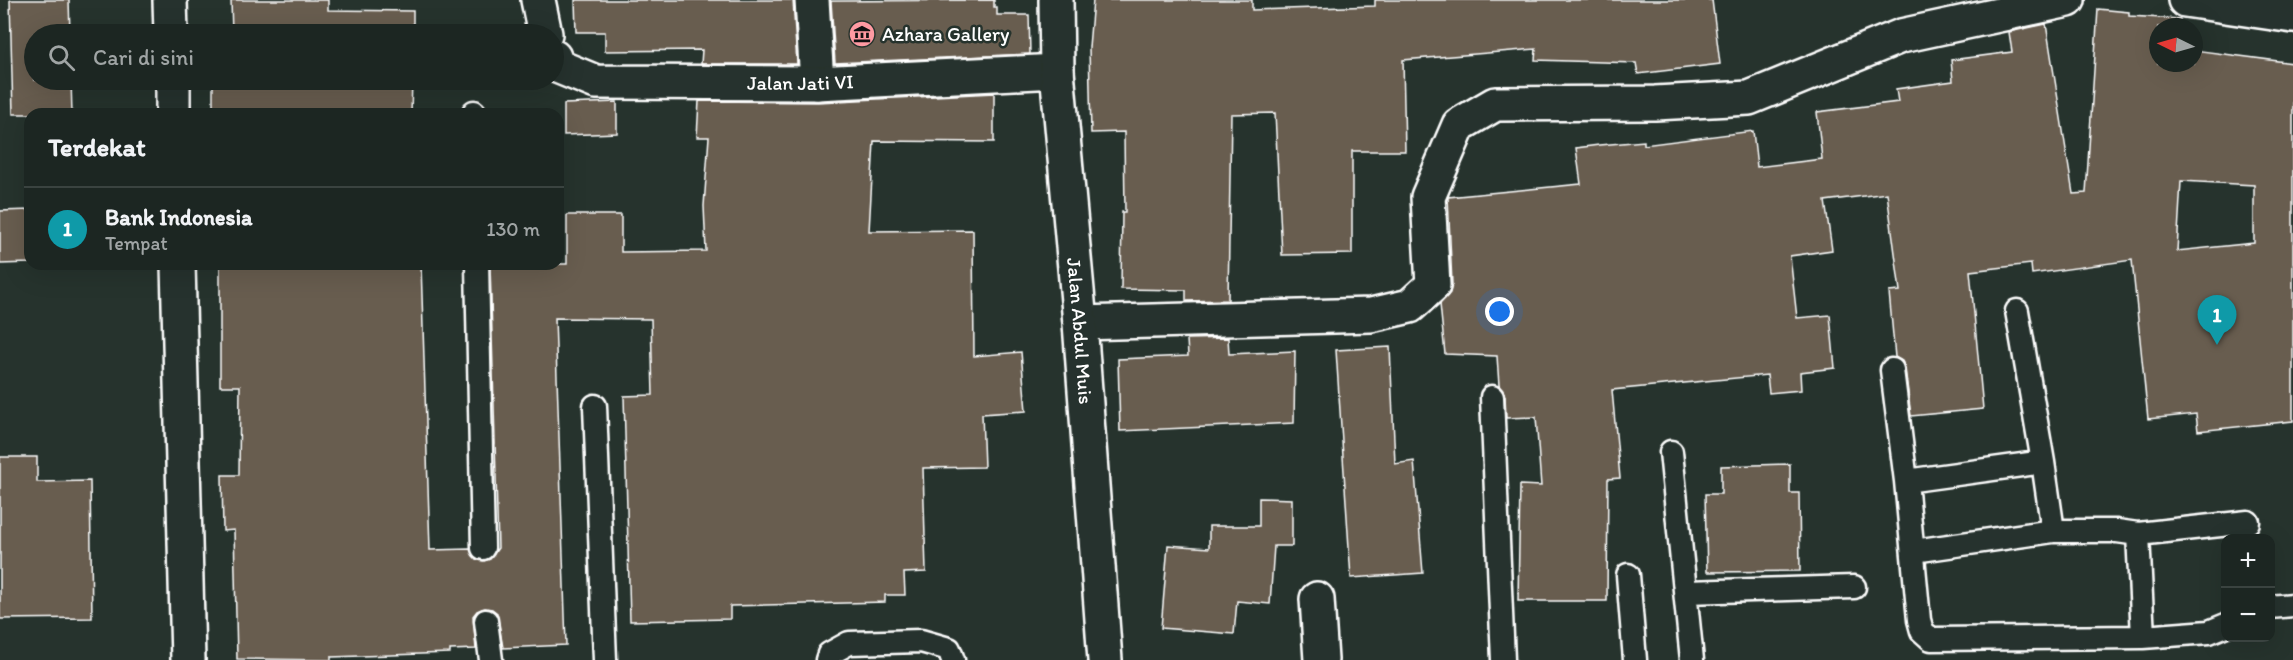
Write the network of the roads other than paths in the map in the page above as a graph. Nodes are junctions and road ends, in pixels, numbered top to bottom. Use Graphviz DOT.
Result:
graph roads {
  1 [pos="170,0"];
  2 [pos="538,0"];
  3 [pos="812,0"];
  4 [pos="1056,0"];
  5 [pos="2068,0"];
  6 [pos="2185,0"];
  7 [pos="2293,16"];
  8 [pos="171,24"];
  9 [pos="543,24"];
  10 [pos="564,69"];
  11 [pos="1057,70"];
  12 [pos="817,83"];
  13 [pos="173,90"];
  14 [pos="174,108"];
  15 [pos="178,270"];
  16 [pos="477,270"];
  17 [pos="2017,311"];
  18 [pos="1080,323"];
  19 [pos="1892,370"];
  20 [pos="1492,397"];
  21 [pos="595,406"];
  22 [pos="1671,452"];
  23 [pos="2043,462"];
  24 [pos="1906,481"];
  25 [pos="2248,522"];
  26 [pos="2053,531"];
  27 [pos="2138,534"];
  28 [pos="483,548"];
  29 [pos="1914,551"];
  30 [pos="1628,574"];
  31 [pos="1854,587"];
  32 [pos="1686,592"];
  33 [pos="1317,599"];
  34 [pos="2293,605"];
  35 [pos="2275,607"];
  36 [pos="486,621"];
  37 [pos="2221,627"];
  38 [pos="2143,637"];
  39 [pos="188,660"];
  40 [pos="491,660"];
  41 [pos="605,660"];
  42 [pos="827,660"];
  43 [pos="953,660"];
  44 [pos="1105,660"];
  45 [pos="1321,660"];
  46 [pos="1503,660"];
  47 [pos="1635,660"];
  48 [pos="1692,660"];
  1 -- 8 [label="street"];
  2 -- 9 [label="street"];
  3 -- 12 [label="street"];
  4 -- 11 [label="street, Jalan Abdul Muis"];
  5 -- 18 [label="street"];
  6 -- 7 [label="street"];
  10 -- 12 [label="street, Jalan Jati VI"];
  11 -- 12 [label="street, Jalan Jati VI"];
  11 -- 18 [label="street, Jalan Abdul Muis"];
  13 -- 14 [label="street"];
  15 -- 39 [label="street"];
  16 -- 28 [label="lane"];
  17 -- 23 [label="lane"];
  18 -- 44 [label="street, Jalan Abdul Muis"];
  19 -- 24 [label="lane"];
  20 -- 46 [label="lane"];
  21 -- 41 [label="lane"];
  22 -- 32 [label="lane"];
  23 -- 24 [label="lane"];
  23 -- 26 [label="lane"];
  24 -- 29 [label="lane"];
  25 -- 27 [label="lane"];
  26 -- 27 [label="lane"];
  26 -- 29 [label="lane"];
  27 -- 38 [label="lane"];
  29 -- 38 [label="lane"];
  30 -- 47 [label="lane"];
  31 -- 32 [label="lane"];
  32 -- 48 [label="lane"];
  33 -- 45 [label="street"];
  34 -- 35 [label="lane"];
  36 -- 40 [label="lane"];
  37 -- 38 [label="lane"];
  42 -- 43 [label="lane"];
}
